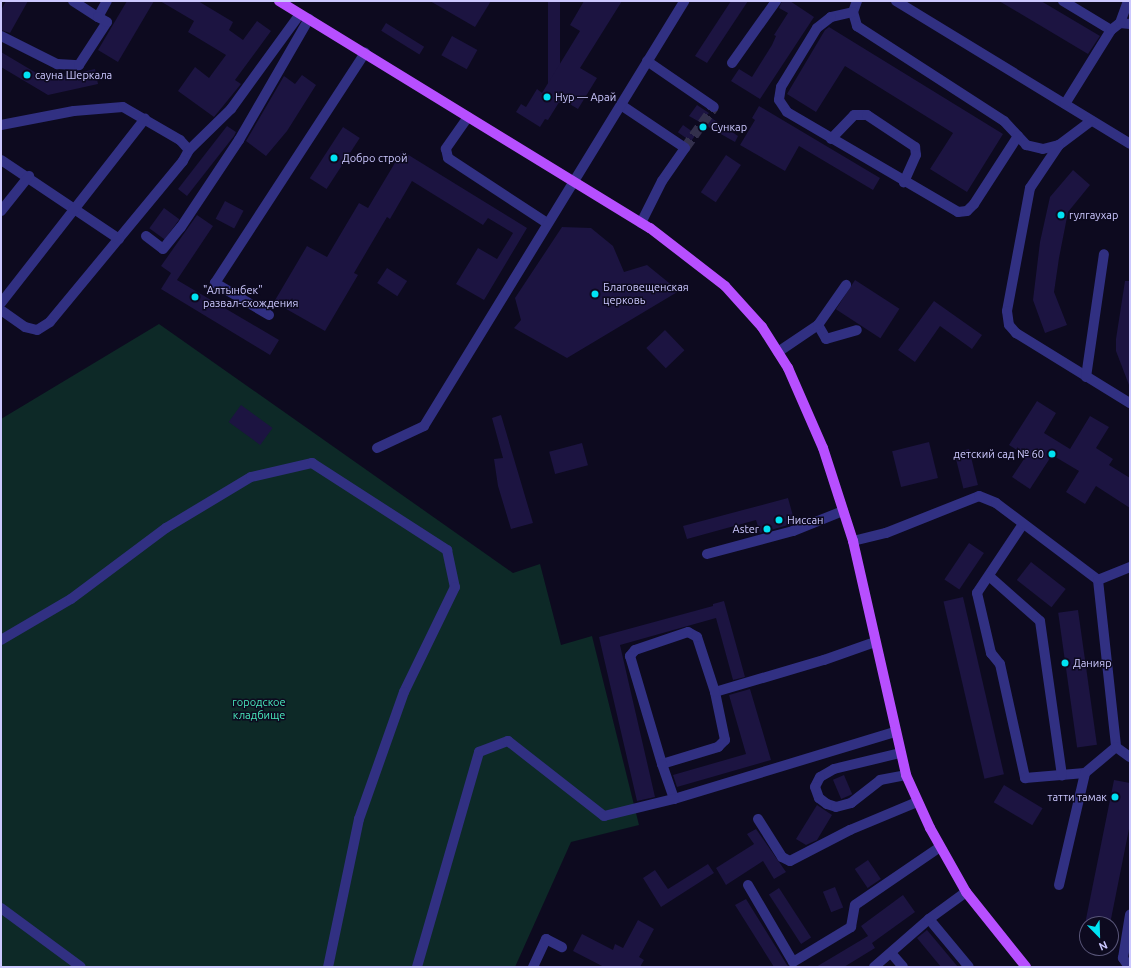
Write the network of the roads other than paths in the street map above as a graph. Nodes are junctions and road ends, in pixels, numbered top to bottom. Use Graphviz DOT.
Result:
graph roads {
  1 [pos="73,1"];
  2 [pos="108,1"];
  3 [pos="279,1"];
  4 [pos="684,1"];
  5 [pos="776,1"];
  6 [pos="857,1"];
  7 [pos="896,1"];
  8 [pos="1063,1"];
  9 [pos="1128,1"];
  10 [pos="853,12"];
  11 [pos="305,16"];
  12 [pos="98,17"];
  13 [pos="1125,24"];
  14 [pos="1111,30"];
  15 [pos="1,36"];
  16 [pos="365,53"];
  17 [pos="647,61"];
  18 [pos="732,63"];
  19 [pos="1065,104"];
  20 [pos="621,105"];
  21 [pos="714,107"];
  22 [pos="468,117"];
  23 [pos="145,120"];
  24 [pos="1091,121"];
  25 [pos="1,126"];
  26 [pos="1018,136"];
  27 [pos="831,139"];
  28 [pos="1130,144"];
  29 [pos="1058,145"];
  30 [pos="189,150"];
  31 [pos="1,160"];
  32 [pos="28,176"];
  33 [pos="575,181"];
  34 [pos="904,182"];
  35 [pos="74,208"];
  36 [pos="1,211"];
  37 [pos="547,223"];
  38 [pos="641,223"];
  39 [pos="146,236"];
  40 [pos="119,239"];
  41 [pos="1104,254"];
  42 [pos="846,285"];
  43 [pos="1,303"];
  44 [pos="1,310"];
  45 [pos="269,315"];
  46 [pos="818,324"];
  47 [pos="857,330"];
  48 [pos="778,352"];
  49 [pos="1086,377"];
  50 [pos="1130,403"];
  51 [pos="377,448"];
  52 [pos="843,510"];
  53 [pos="1023,524"];
  54 [pos="853,541"];
  55 [pos="707,554"];
  56 [pos="1130,567"];
  57 [pos="989,576"];
  58 [pos="1098,580"];
  59 [pos="1,640"];
  60 [pos="875,642"];
  61 [pos="715,692"];
  62 [pos="895,732"];
  63 [pos="1116,747"];
  64 [pos="900,753"];
  65 [pos="1130,757"];
  66 [pos="662,764"];
  67 [pos="1085,773"];
  68 [pos="906,775"];
  69 [pos="1062,775"];
  70 [pos="674,799"];
  71 [pos="918,802"];
  72 [pos="758,819"];
  73 [pos="940,847"];
  74 [pos="748,885"];
  75 [pos="1058,885"];
  76 [pos="966,892"];
  77 [pos="1,908"];
  78 [pos="1130,915"];
  79 [pos="929,919"];
  80 [pos="562,947"];
  81 [pos="891,953"];
  82 [pos="1025,966"];
  83 [pos="81,967"];
  84 [pos="328,967"];
  85 [pos="417,967"];
  86 [pos="533,967"];
  87 [pos="874,967"];
  88 [pos="903,967"];
  89 [pos="969,967"];
  90 [pos="1129,967"];
  1 -- 12 [label="street"];
  2 -- 12 [label="street"];
  3 -- 11 [label="main road"];
  4 -- 17 [label="street"];
  5 -- 18 [label="street"];
  6 -- 10 [label="street"];
  7 -- 19 [label="street"];
  8 -- 14 [label="street"];
  9 -- 13 [label="street"];
  10 -- 26 [label="street"];
  10 -- 27 [label="street"];
  11 -- 16 [label="main road"];
  11 -- 30 [label="street"];
  11 -- 39 [label="street"];
  12 -- 15 [label="street"];
  13 -- 14 [label="street"];
  14 -- 19 [label="street"];
  16 -- 22 [label="main road"];
  16 -- 45 [label="street"];
  17 -- 20 [label="street"];
  17 -- 21 [label="street"];
  19 -- 24 [label="street"];
  20 -- 33 [label="street"];
  20 -- 38 [label="street"];
  22 -- 33 [label="main road"];
  22 -- 37 [label="street"];
  23 -- 25 [label="street"];
  23 -- 30 [label="street"];
  23 -- 35 [label="street"];
  24 -- 28 [label="street"];
  24 -- 29 [label="street"];
  26 -- 29 [label="street"];
  26 -- 34 [label="street"];
  27 -- 34 [label="street"];
  27 -- 34 [label="street"];
  29 -- 49 [label="street"];
  30 -- 40 [label="street"];
  31 -- 32 [label="street"];
  32 -- 35 [label="street"];
  32 -- 36 [label="street"];
  33 -- 37 [label="street"];
  33 -- 38 [label="main road"];
  35 -- 40 [label="street"];
  35 -- 43 [label="street"];
  37 -- 51 [label="street"];
  38 -- 48 [label="main road"];
  40 -- 44 [label="street"];
  41 -- 49 [label="street"];
  42 -- 46 [label="street"];
  46 -- 47 [label="street"];
  46 -- 48 [label="street"];
  48 -- 52 [label="main road"];
  49 -- 50 [label="street"];
  52 -- 54 [label="main road"];
  52 -- 55 [label="street"];
  53 -- 54 [label="street"];
  53 -- 57 [label="street"];
  53 -- 58 [label="street"];
  54 -- 60 [label="main road"];
  56 -- 58 [label="street"];
  57 -- 69 [label="street"];
  57 -- 69 [label="street"];
  58 -- 63 [label="street"];
  59 -- 84 [label="street"];
  60 -- 61 [label="street"];
  60 -- 62 [label="main road"];
  61 -- 66 [label="street"];
  61 -- 66 [label="street"];
  62 -- 64 [label="main road"];
  62 -- 70 [label="street"];
  63 -- 65 [label="street"];
  63 -- 67 [label="street"];
  64 -- 68 [label="main road"];
  64 -- 68 [label="street"];
  66 -- 70 [label="street"];
  67 -- 69 [label="street"];
  67 -- 75 [label="street"];
  68 -- 71 [label="main road"];
  70 -- 85 [label="street"];
  71 -- 72 [label="street"];
  71 -- 73 [label="main road"];
  73 -- 74 [label="street"];
  73 -- 76 [label="main road"];
  76 -- 79 [label="street"];
  76 -- 82 [label="main road"];
  77 -- 83 [label="street"];
  78 -- 90 [label="street"];
  79 -- 81 [label="street"];
  79 -- 89 [label="street"];
  80 -- 86 [label="street"];
  81 -- 87 [label="street"];
  81 -- 88 [label="street"];
}
